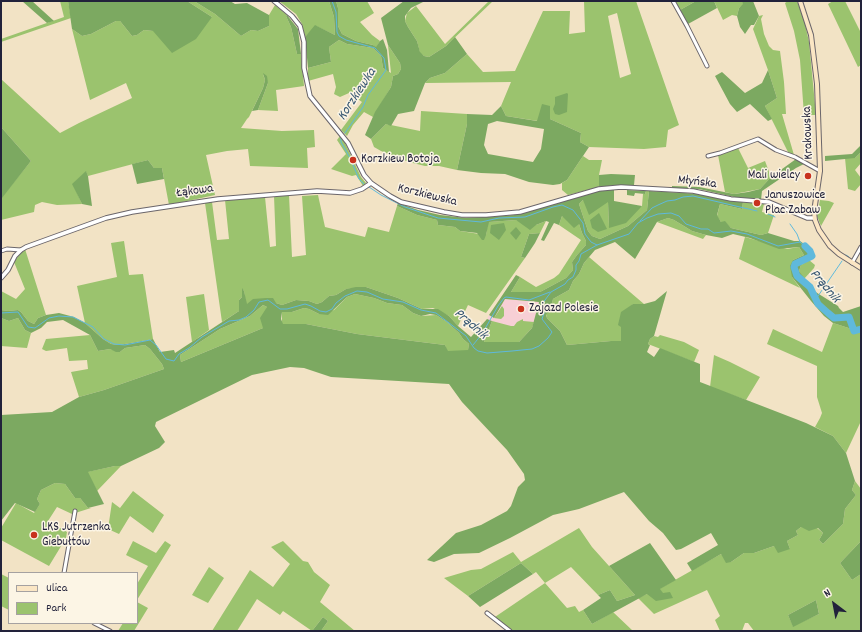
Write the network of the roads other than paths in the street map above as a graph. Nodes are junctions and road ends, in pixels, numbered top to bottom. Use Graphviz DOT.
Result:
graph roads {
  1 [pos="274,1"];
  2 [pos="673,1"];
  3 [pos="800,1"];
  4 [pos="706,66"];
  5 [pos="708,156"];
  6 [pos="820,171"];
  7 [pos="371,183"];
  8 [pos="574,195"];
  9 [pos="814,218"];
  10 [pos="861,247"];
  11 [pos="1,250"];
  12 [pos="21,250"];
  13 [pos="852,263"];
  14 [pos="861,268"];
  15 [pos="1,278"];
  16 [pos="75,511"];
  17 [pos="64,572"];
  18 [pos="487,613"];
  19 [pos="96,624"];
  20 [pos="110,631"];
  21 [pos="510,631"];
  1 -- 7 [label="street, Korzkiewska"];
  2 -- 4 [label="street"];
  3 -- 6 [label="main road, Krakowska"];
  5 -- 6 [label="street"];
  6 -- 9 [label="main road, Krakowska"];
  7 -- 8 [label="street, Korzkiewska"];
  7 -- 12 [label="street, Łąkowa"];
  8 -- 9 [label="street, Młyńska"];
  9 -- 13 [label="main road"];
  10 -- 13 [label="street"];
  11 -- 12 [label="street"];
  12 -- 15 [label="street, Łąkowa"];
  13 -- 14 [label="main road"];
  16 -- 17 [label="street"];
  18 -- 21 [label="street"];
  19 -- 20 [label="street"];
}
